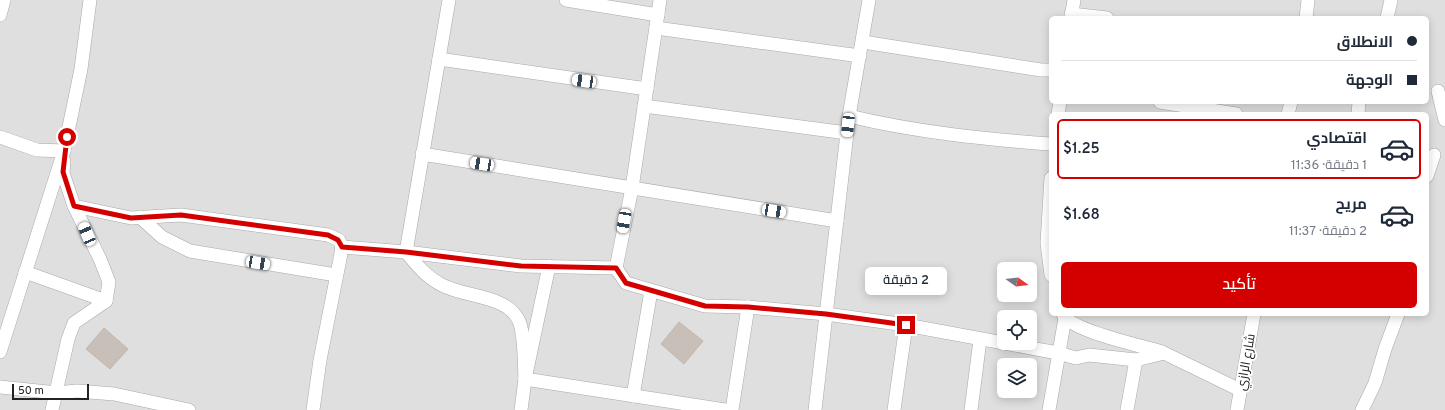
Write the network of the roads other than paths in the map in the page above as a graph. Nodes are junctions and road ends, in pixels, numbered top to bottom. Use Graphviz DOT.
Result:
graph roads {
  1 [pos="4,0"];
  2 [pos="90,0"];
  3 [pos="449,0"];
  4 [pos="566,0"];
  5 [pos="660,0"];
  6 [pos="869,0"];
  7 [pos="1074,0"];
  8 [pos="1308,0"];
  9 [pos="1391,0"];
  10 [pos="0,15"];
  11 [pos="658,15"];
  12 [pos="1071,16"];
  13 [pos="1306,16"];
  14 [pos="1387,16"];
  15 [pos="656,28"];
  16 [pos="863,42"];
  17 [pos="860,56"];
  18 [pos="439,59"];
  19 [pos="1049,70"];
  20 [pos="647,89"];
  21 [pos="1438,91"];
  22 [pos="1173,104"];
  23 [pos="644,106"];
  24 [pos="1223,112"];
  25 [pos="849,116"];
  26 [pos="1445,120"];
  27 [pos="847,134"];
  28 [pos="0,137"];
  29 [pos="1049,146"];
  30 [pos="64,151"];
  31 [pos="422,154"];
  32 [pos="1435,155"];
  33 [pos="1429,171"];
  34 [pos="632,188"];
  35 [pos="74,206"];
  36 [pos="140,217"];
  37 [pos="837,221"];
  38 [pos="342,247"];
  39 [pos="406,252"];
  40 [pos="549,266"];
  41 [pos="616,268"];
  42 [pos="25,272"];
  43 [pos="336,275"];
  44 [pos="651,291"];
  45 [pos="106,301"];
  46 [pos="748,307"];
  47 [pos="826,314"];
  48 [pos="1064,316"];
  49 [pos="1254,316"];
  50 [pos="1397,316"];
  51 [pos="906,325"];
  52 [pos="980,340"];
  53 [pos="0,352"];
  54 [pos="1164,352"];
  55 [pos="1058,353"];
  56 [pos="1136,360"];
  57 [pos="525,379"];
  58 [pos="0,387"];
  59 [pos="1240,390"];
  60 [pos="57,393"];
  61 [pos="633,396"];
  62 [pos="150,406"];
  63 [pos="52,410"];
  64 [pos="189,410"];
  65 [pos="313,410"];
  66 [pos="521,410"];
  67 [pos="725,410"];
  68 [pos="732,410"];
  69 [pos="815,410"];
  70 [pos="894,410"];
  71 [pos="971,410"];
  72 [pos="1049,410"];
  73 [pos="1127,410"];
  74 [pos="1237,410"];
  75 [pos="1362,410"];
  1 -- 10 [label="street"];
  2 -- 30 [label="street"];
  3 -- 18 [label="street"];
  4 -- 11 [label="street"];
  5 -- 11 [label="street"];
  6 -- 16 [label="street"];
  7 -- 12 [label="street"];
  8 -- 13 [label="street"];
  9 -- 14 [label="street"];
  11 -- 15 [label="street"];
  15 -- 17 [label="street"];
  15 -- 20 [label="street"];
  16 -- 17 [label="street"];
  16 -- 19 [label="street"];
  17 -- 25 [label="street"];
  18 -- 20 [label="street"];
  18 -- 31 [label="street"];
  20 -- 23 [label="street"];
  21 -- 26 [label="street"];
  22 -- 24 [label="street"];
  23 -- 27 [label="street"];
  23 -- 34 [label="street"];
  25 -- 27 [label="street"];
  25 -- 29 [label="street"];
  27 -- 37 [label="street"];
  28 -- 30 [label="street"];
  30 -- 35 [label="street"];
  30 -- 42 [label="street"];
  31 -- 34 [label="street"];
  31 -- 39 [label="street"];
  32 -- 33 [label="street"];
  34 -- 37 [label="street"];
  34 -- 41 [label="street"];
  35 -- 36 [label="street"];
  35 -- 45 [label="street"];
  36 -- 38 [label="street"];
  36 -- 43 [label="street"];
  37 -- 47 [label="street"];
  38 -- 39 [label="street"];
  38 -- 43 [label="street"];
  39 -- 40 [label="street"];
  39 -- 57 [label="street"];
  40 -- 41 [label="street"];
  40 -- 57 [label="street"];
  41 -- 44 [label="street"];
  42 -- 45 [label="street"];
  42 -- 53 [label="street"];
  43 -- 65 [label="street"];
  44 -- 46 [label="street"];
  44 -- 61 [label="street"];
  45 -- 60 [label="street"];
  46 -- 47 [label="street"];
  46 -- 68 [label="street"];
  47 -- 51 [label="street"];
  47 -- 69 [label="street"];
  48 -- 54 [label="street"];
  48 -- 55 [label="street"];
  49 -- 59 [label="street, شارع الرازي"];
  50 -- 75 [label="street"];
  51 -- 52 [label="street"];
  51 -- 70 [label="street"];
  52 -- 55 [label="street"];
  52 -- 71 [label="street"];
  54 -- 56 [label="street"];
  54 -- 59 [label="street"];
  55 -- 56 [label="street"];
  55 -- 72 [label="street"];
  56 -- 73 [label="street"];
  57 -- 61 [label="street"];
  57 -- 66 [label="street"];
  58 -- 60 [label="street"];
  59 -- 74 [label="street, شارع الرازي"];
  60 -- 62 [label="street"];
  60 -- 63 [label="street"];
  61 -- 67 [label="street"];
  62 -- 64 [label="street"];
}
